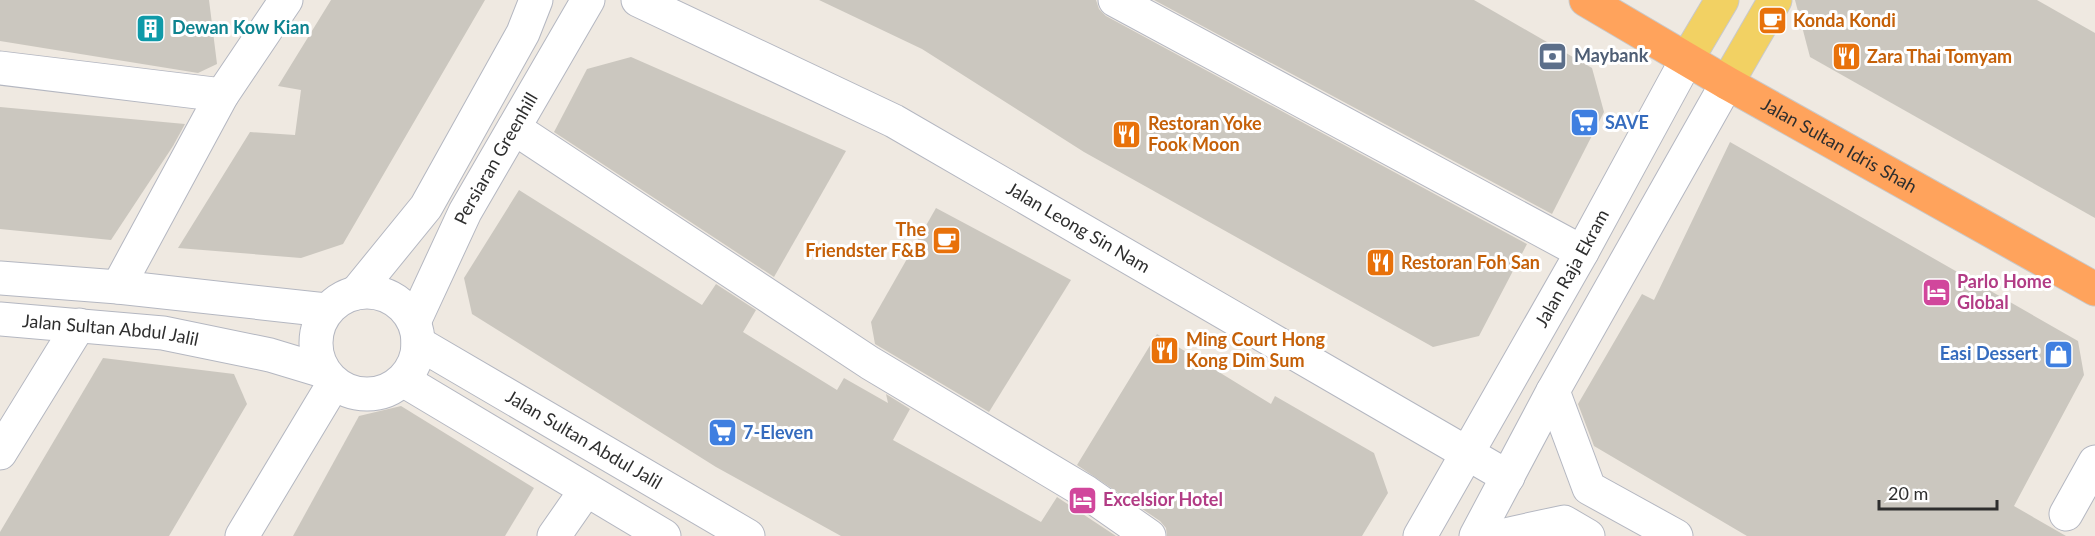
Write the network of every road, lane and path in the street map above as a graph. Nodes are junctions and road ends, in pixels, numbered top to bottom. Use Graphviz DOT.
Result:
graph roads {
  1 [pos="286,0"];
  2 [pos="536,0"];
  3 [pos="588,0"];
  4 [pos="638,0"];
  5 [pos="1115,0"];
  6 [pos="1586,0"];
  7 [pos="1722,0"];
  8 [pos="1775,0"];
  9 [pos="1687,59"];
  10 [pos="0,68"];
  11 [pos="1727,83"];
  12 [pos="222,95"];
  13 [pos="514,128"];
  14 [pos="1582,252"];
  15 [pos="0,278"];
  16 [pos="118,287"];
  17 [pos="2095,289"];
  18 [pos="356,293"];
  19 [pos="326,310"];
  20 [pos="0,319"];
  21 [pos="79,325"];
  22 [pos="416,332"];
  23 [pos="329,377"];
  24 [pos="403,380"];
  25 [pos="1553,392"];
  26 [pos="0,453"];
  27 [pos="1468,454"];
  28 [pos="2095,462"];
  29 [pos="1508,477"];
  30 [pos="586,490"];
  31 [pos="2066,514"];
  32 [pos="242,536"];
  33 [pos="554,536"];
  34 [pos="664,536"];
  35 [pos="748,536"];
  36 [pos="1149,536"];
  37 [pos="1420,536"];
  38 [pos="1476,536"];
  39 [pos="1500,536"];
  40 [pos="1588,536"];
  41 [pos="1676,536"];
  1 -- 12 [label="street"];
  2 -- 18 [label="street, Persiaran Greenhill"];
  3 -- 13 [label="street, Persiaran Greenhill"];
  4 -- 27 [label="street, Jalan Leong Sin Nam"];
  5 -- 14 [label="street"];
  6 -- 9 [label="highway, Jalan Sultan Idris Shah"];
  7 -- 9 [label="main road, Jalan Raja Ekram"];
  8 -- 11 [label="main road"];
  9 -- 11 [label="highway, Jalan Sultan Idris Shah"];
  9 -- 14 [label="street, Jalan Raja Ekram"];
  10 -- 12 [label="street"];
  11 -- 17 [label="highway, Jalan Sultan Idris Shah"];
  11 -- 25 [label="street"];
  12 -- 16 [label="street"];
  13 -- 22 [label="street, Persiaran Greenhill"];
  13 -- 36 [label="street"];
  14 -- 27 [label="street, Jalan Raja Ekram"];
  15 -- 16 [label="street"];
  16 -- 19 [label="street"];
  18 -- 19 [label="street"];
  18 -- 22 [label="street"];
  19 -- 23 [label="street"];
  20 -- 21 [label="street, Jalan Sultan Abdul Jalil"];
  21 -- 23 [label="street, Jalan Sultan Abdul Jalil"];
  21 -- 26 [label="street"];
  22 -- 24 [label="street"];
  22 -- 35 [label="street, Jalan Sultan Abdul Jalil"];
  23 -- 24 [label="street"];
  23 -- 32 [label="street"];
  24 -- 30 [label="street"];
  25 -- 29 [label="street"];
  25 -- 41 [label="street"];
  27 -- 29 [label="street, Jalan Leong Sin Nam"];
  27 -- 37 [label="street, Jalan Raja Ekram"];
  28 -- 31 [label="street"];
  29 -- 38 [label="street"];
  30 -- 33 [label="street"];
  30 -- 34 [label="street"];
  39 -- 40 [label="street"];
}
